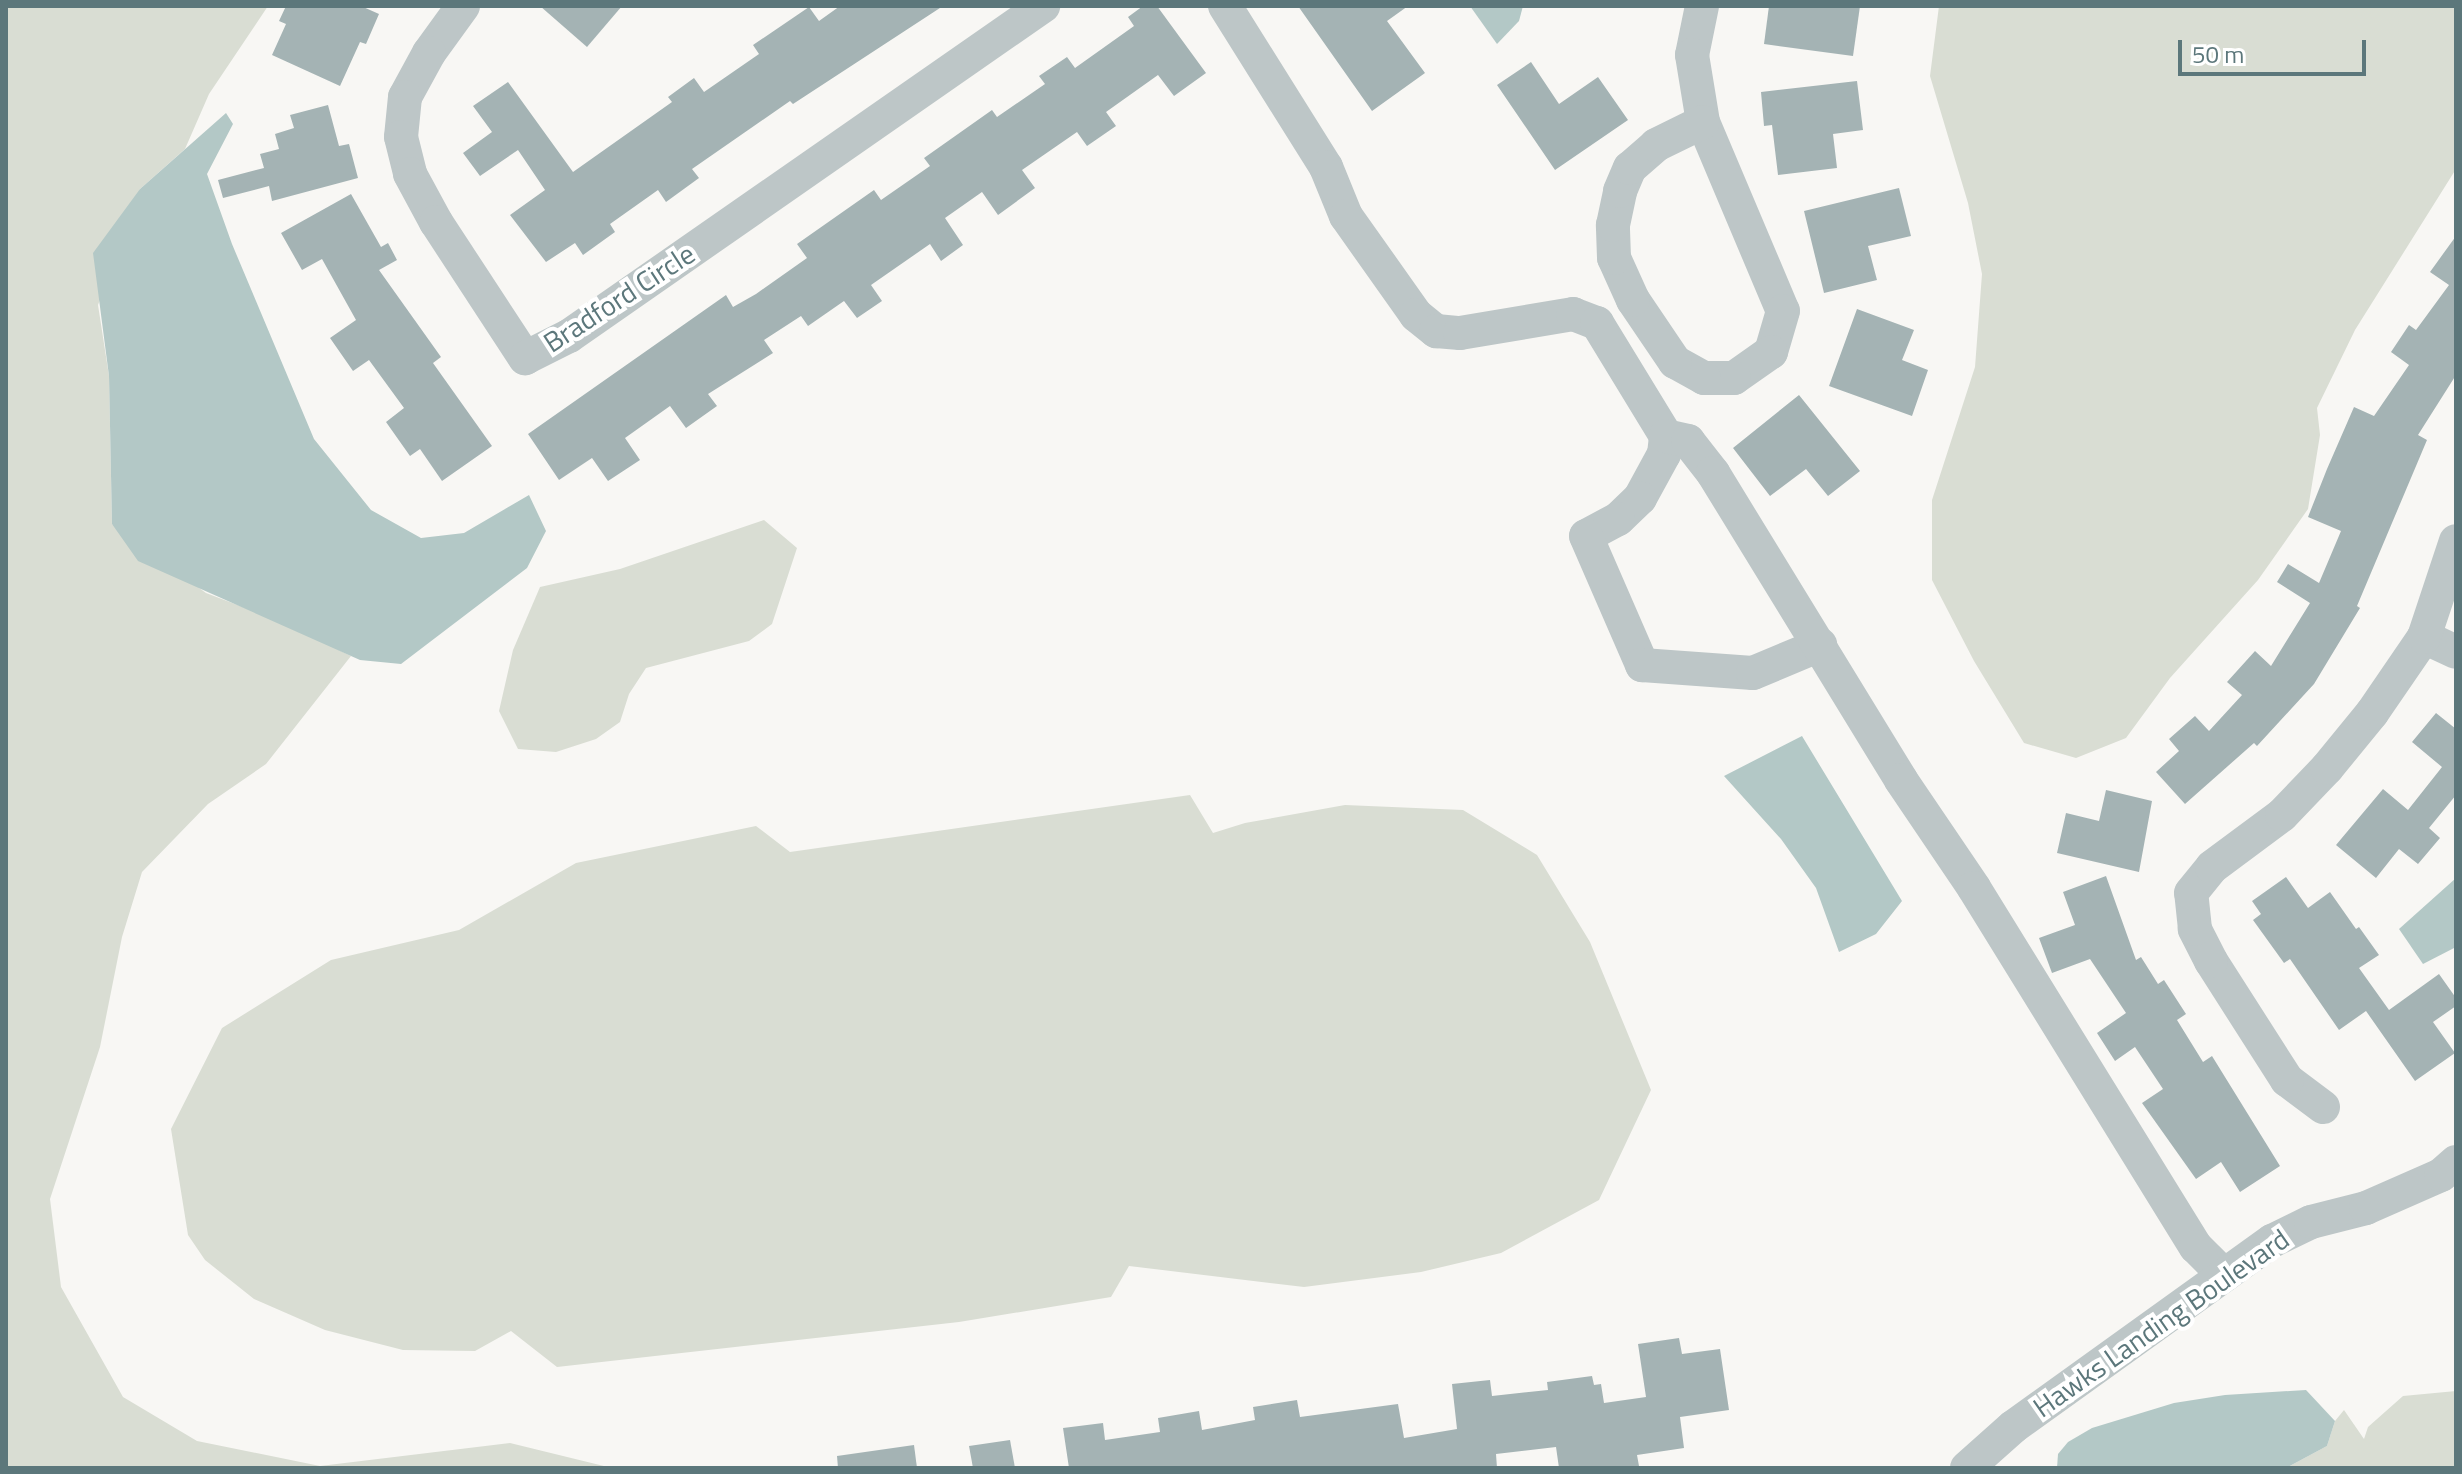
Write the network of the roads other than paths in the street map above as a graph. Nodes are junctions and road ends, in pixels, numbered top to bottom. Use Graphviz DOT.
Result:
graph roads {
  1 [pos="463,6"];
  2 [pos="1043,6"];
  3 [pos="1225,6"];
  4 [pos="1702,6"];
  5 [pos="1703,122"];
  6 [pos="1666,436"];
  7 [pos="2456,541"];
  8 [pos="2424,637"];
  9 [pos="1820,645"];
  10 [pos="2456,652"];
  11 [pos="2323,1107"];
  12 [pos="2456,1162"];
  13 [pos="2224,1275"];
  14 [pos="1967,1468"];
  1 -- 2 [label="street, Bradford Circle"];
  3 -- 6 [label="street"];
  4 -- 5 [label="street"];
  5 -- 5 [label="street"];
  6 -- 9 [label="street"];
  6 -- 9 [label="street"];
  7 -- 8 [label="street"];
  8 -- 10 [label="street"];
  8 -- 11 [label="street"];
  9 -- 13 [label="street"];
  12 -- 13 [label="street, Hawks Landing Boulevard"];
  13 -- 14 [label="street, Hawks Landing Boulevard"];
}
